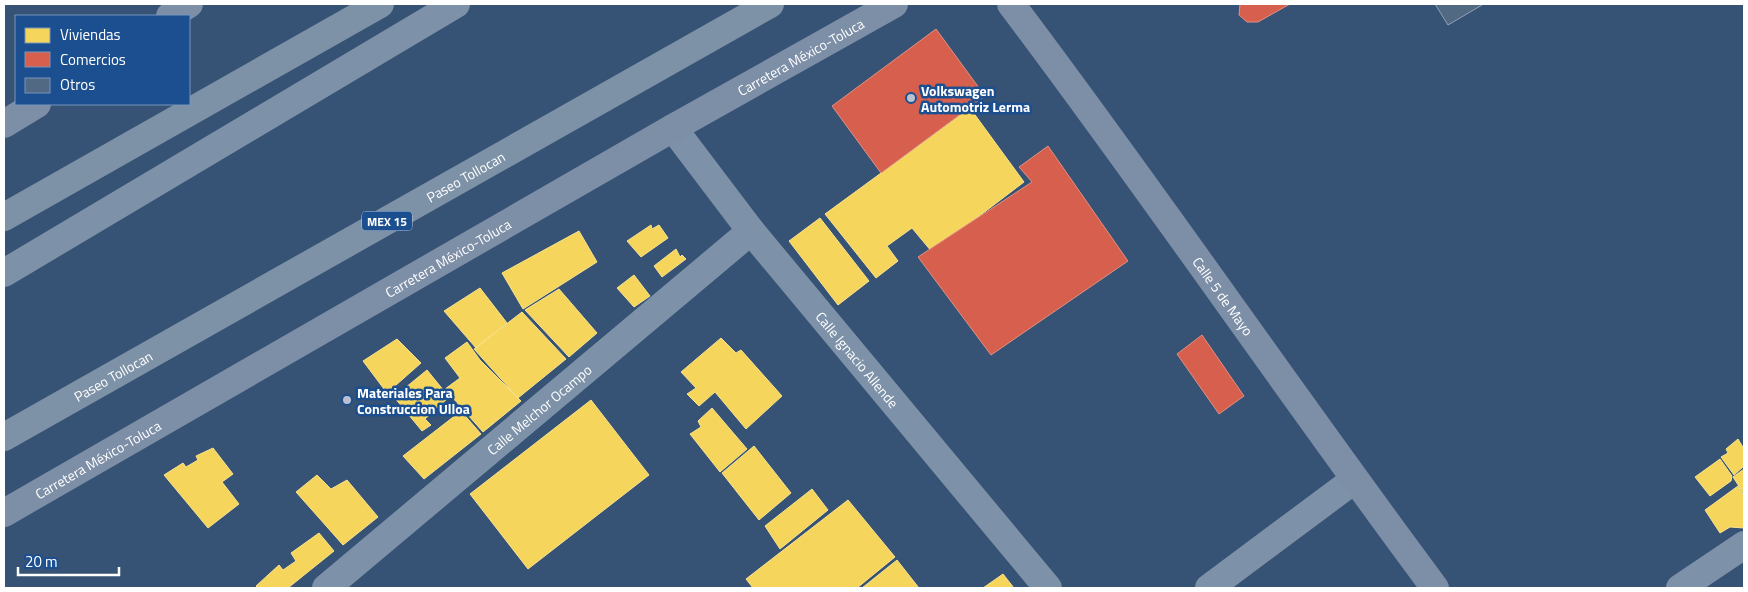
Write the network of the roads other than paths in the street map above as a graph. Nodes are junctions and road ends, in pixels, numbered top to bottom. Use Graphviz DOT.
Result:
graph roads {
  1 [pos="189,4"];
  2 [pos="380,4"];
  3 [pos="456,4"];
  4 [pos="770,4"];
  5 [pos="850,4"];
  6 [pos="894,4"];
  7 [pos="1011,4"];
  8 [pos="172,15"];
  9 [pos="838,36"];
  10 [pos="35,105"];
  11 [pos="4,124"];
  12 [pos="673,128"];
  13 [pos="4,217"];
  14 [pos="751,231"];
  15 [pos="4,273"];
  16 [pos="4,437"];
  17 [pos="1354,480"];
  18 [pos="4,513"];
  19 [pos="1744,545"];
  20 [pos="326,588"];
  21 [pos="1048,588"];
  22 [pos="1209,588"];
  23 [pos="1436,588"];
  24 [pos="1680,588"];
  1 -- 8 [label="main road"];
  2 -- 13 [label="highway"];
  3 -- 15 [label="street"];
  4 -- 16 [label="highway, Paseo Tollocan / MEX 15"];
  5 -- 9 [label="main road"];
  6 -- 9 [label="main road, Carretera México-Toluca"];
  7 -- 17 [label="main road, Calle 5 de Mayo"];
  9 -- 12 [label="main road, Carretera México-Toluca"];
  10 -- 11 [label="main road"];
  12 -- 14 [label="street, Calle Ignacio Allende"];
  12 -- 18 [label="main road, Carretera México-Toluca"];
  14 -- 20 [label="street, Calle Melchor Ocampo"];
  14 -- 21 [label="street, Calle Ignacio Allende"];
  17 -- 22 [label="street"];
  17 -- 23 [label="main road, Calle 5 de Mayo"];
  19 -- 24 [label="street"];
}
